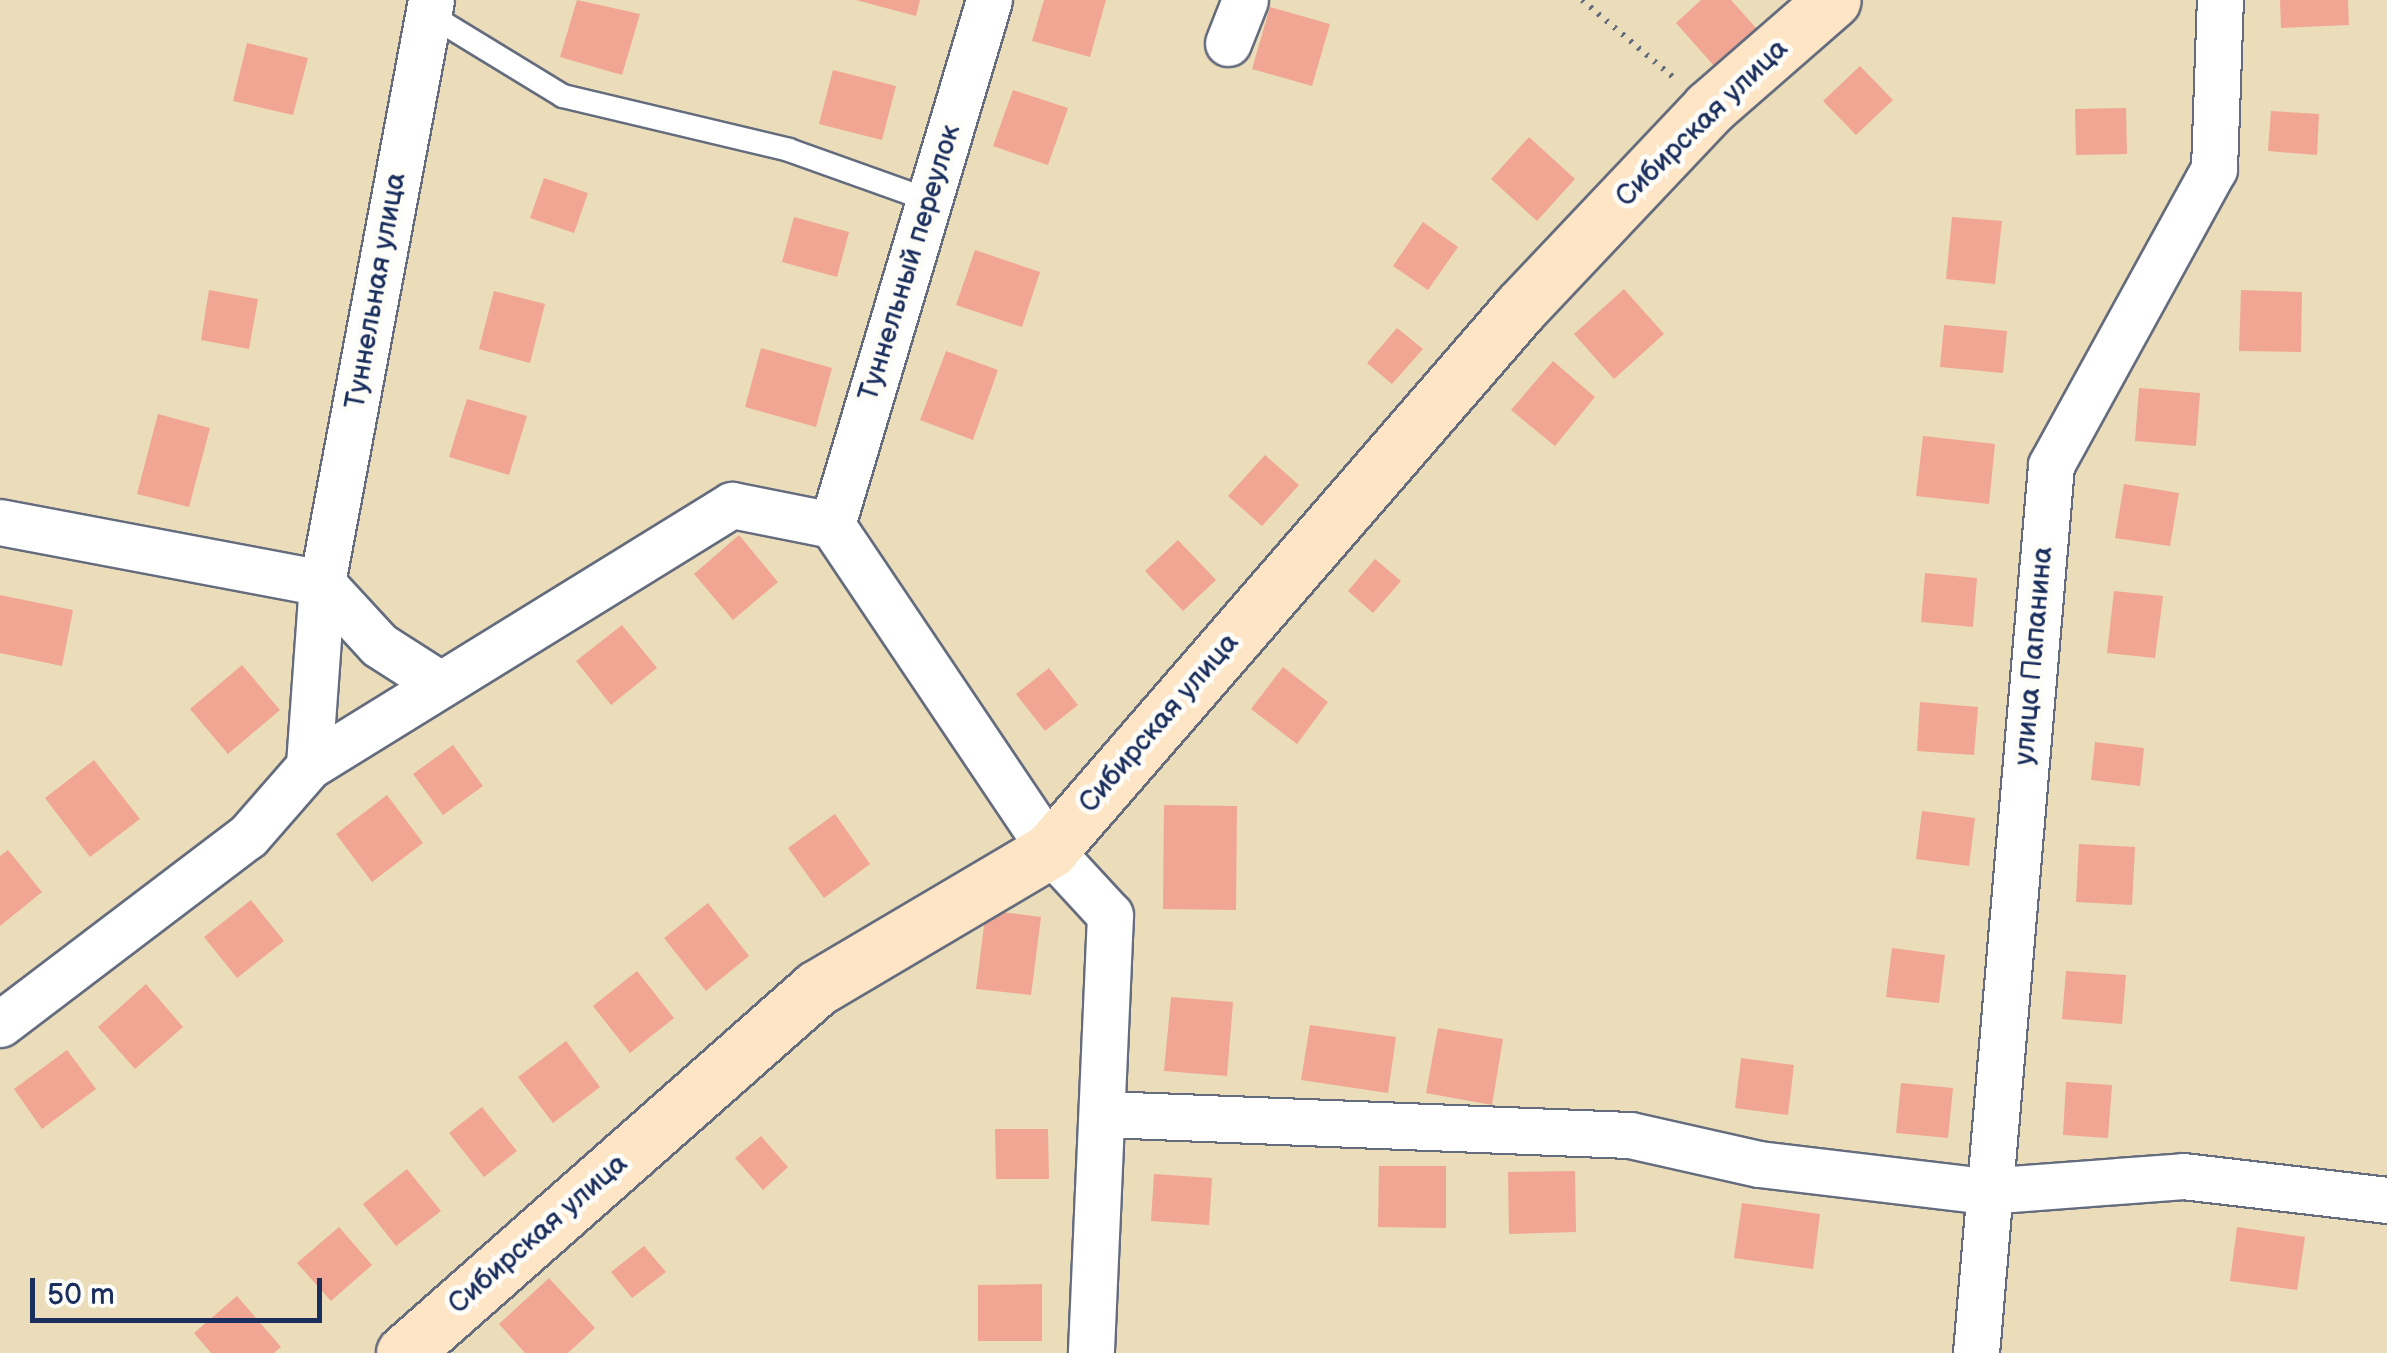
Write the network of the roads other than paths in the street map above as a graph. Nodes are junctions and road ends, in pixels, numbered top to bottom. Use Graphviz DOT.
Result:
graph roads {
  1 [pos="989,0"];
  2 [pos="1245,0"];
  3 [pos="1833,0"];
  4 [pos="2220,0"];
  5 [pos="429,6"];
  6 [pos="1228,42"];
  7 [pos="929,200"];
  8 [pos="0,522"];
  9 [pos="832,525"];
  10 [pos="322,583"];
  11 [pos="440,684"];
  12 [pos="309,766"];
  13 [pos="1050,850"];
  14 [pos="0,1024"];
  15 [pos="1104,1114"];
  16 [pos="1986,1192"];
  17 [pos="2387,1200"];
  18 [pos="404,1353"];
  19 [pos="1091,1353"];
  20 [pos="1976,1353"];
  1 -- 7 [label="street, Туннельный переулок"];
  2 -- 6 [label="street"];
  3 -- 13 [label="street, Сибирская улица"];
  4 -- 16 [label="street, улица Папанина"];
  5 -- 7 [label="lane"];
  5 -- 10 [label="street, Туннельная улица"];
  7 -- 9 [label="street, Туннельный переулок"];
  8 -- 10 [label="street"];
  9 -- 11 [label="street"];
  9 -- 13 [label="street"];
  10 -- 11 [label="street"];
  10 -- 12 [label="street, Туннельная улица"];
  11 -- 12 [label="street"];
  12 -- 14 [label="street"];
  13 -- 15 [label="street"];
  13 -- 18 [label="street, Сибирская улица"];
  15 -- 16 [label="street"];
  15 -- 19 [label="street"];
  16 -- 17 [label="street"];
  16 -- 20 [label="street, улица Папанина"];
}
